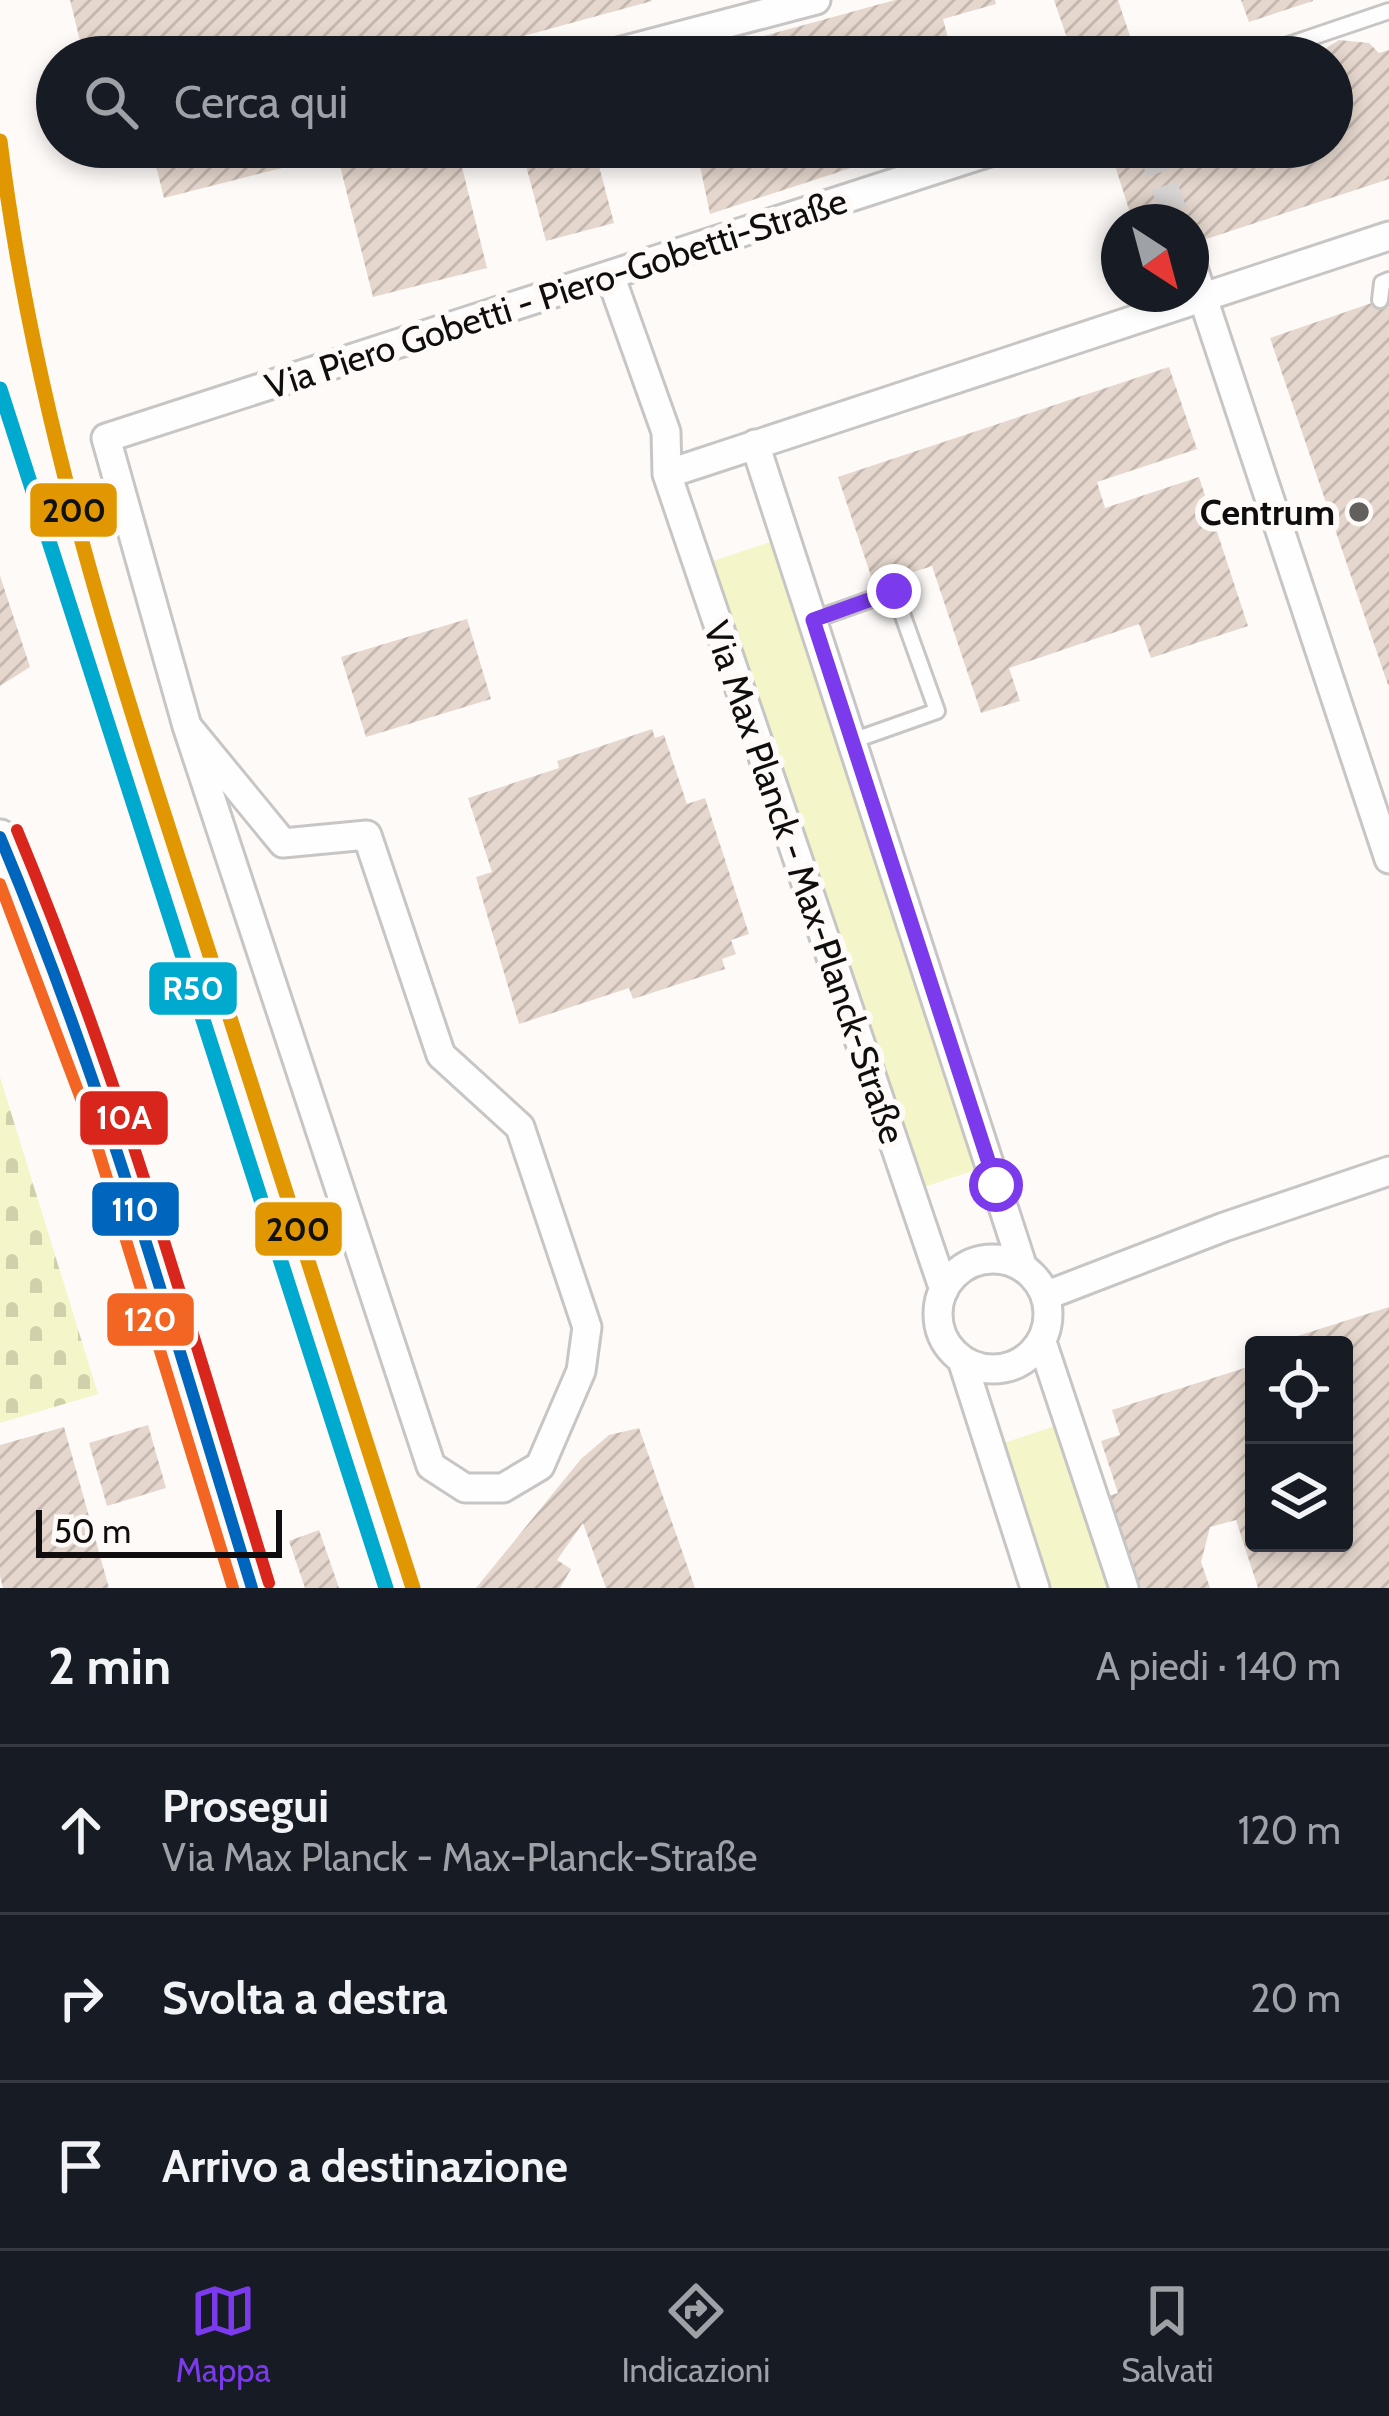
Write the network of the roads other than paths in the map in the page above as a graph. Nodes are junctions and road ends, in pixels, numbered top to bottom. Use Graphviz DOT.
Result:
graph roads {
  1 [pos="816,0"];
  2 [pos="1389,11"];
  3 [pos="679,36"];
  4 [pos="1315,36"];
  5 [pos="940,168"];
  6 [pos="1389,236"];
  7 [pos="610,275"];
  8 [pos="1389,280"];
  9 [pos="1209,299"];
  10 [pos="1380,300"];
  11 [pos="1168,312"];
  12 [pos="1209,312"];
  13 [pos="755,444"];
  14 [pos="667,474"];
  15 [pos="813,620"];
  16 [pos="187,726"];
  17 [pos="852,741"];
  18 [pos="0,837"];
  19 [pos="1389,860"];
  20 [pos="1389,1171"];
  21 [pos="1014,1264"];
  22 [pos="944,1290"];
  23 [pos="1045,1296"];
  24 [pos="1042,1342"];
  25 [pos="962,1360"];
  26 [pos="252,1588"];
  27 [pos="1036,1588"];
  28 [pos="1124,1588"];
  1 -- 3 [label="street"];
  2 -- 4 [label="lane"];
  5 -- 7 [label="street, Via Piero Gobetti - Piero-Gobetti-Straße"];
  6 -- 9 [label="street"];
  7 -- 14 [label="street, Via Max Planck - Max-Planck-Straße"];
  7 -- 16 [label="street, Via Piero Gobetti - Piero-Gobetti-Straße"];
  8 -- 10 [label="lane"];
  11 -- 13 [label="street"];
  12 -- 19 [label="street"];
  13 -- 14 [label="street"];
  13 -- 15 [label="street"];
  14 -- 22 [label="street, Via Max Planck - Max-Planck-Straße"];
  15 -- 17 [label="street"];
  15 -- 17 [label="lane"];
  16 -- 16 [label="street"];
  17 -- 21 [label="street"];
  18 -- 26 [label="street"];
  20 -- 23 [label="street"];
  21 -- 22 [label="street"];
  21 -- 23 [label="street"];
  22 -- 25 [label="street"];
  23 -- 24 [label="street"];
  24 -- 25 [label="street"];
  24 -- 28 [label="street"];
  25 -- 27 [label="street"];
}
